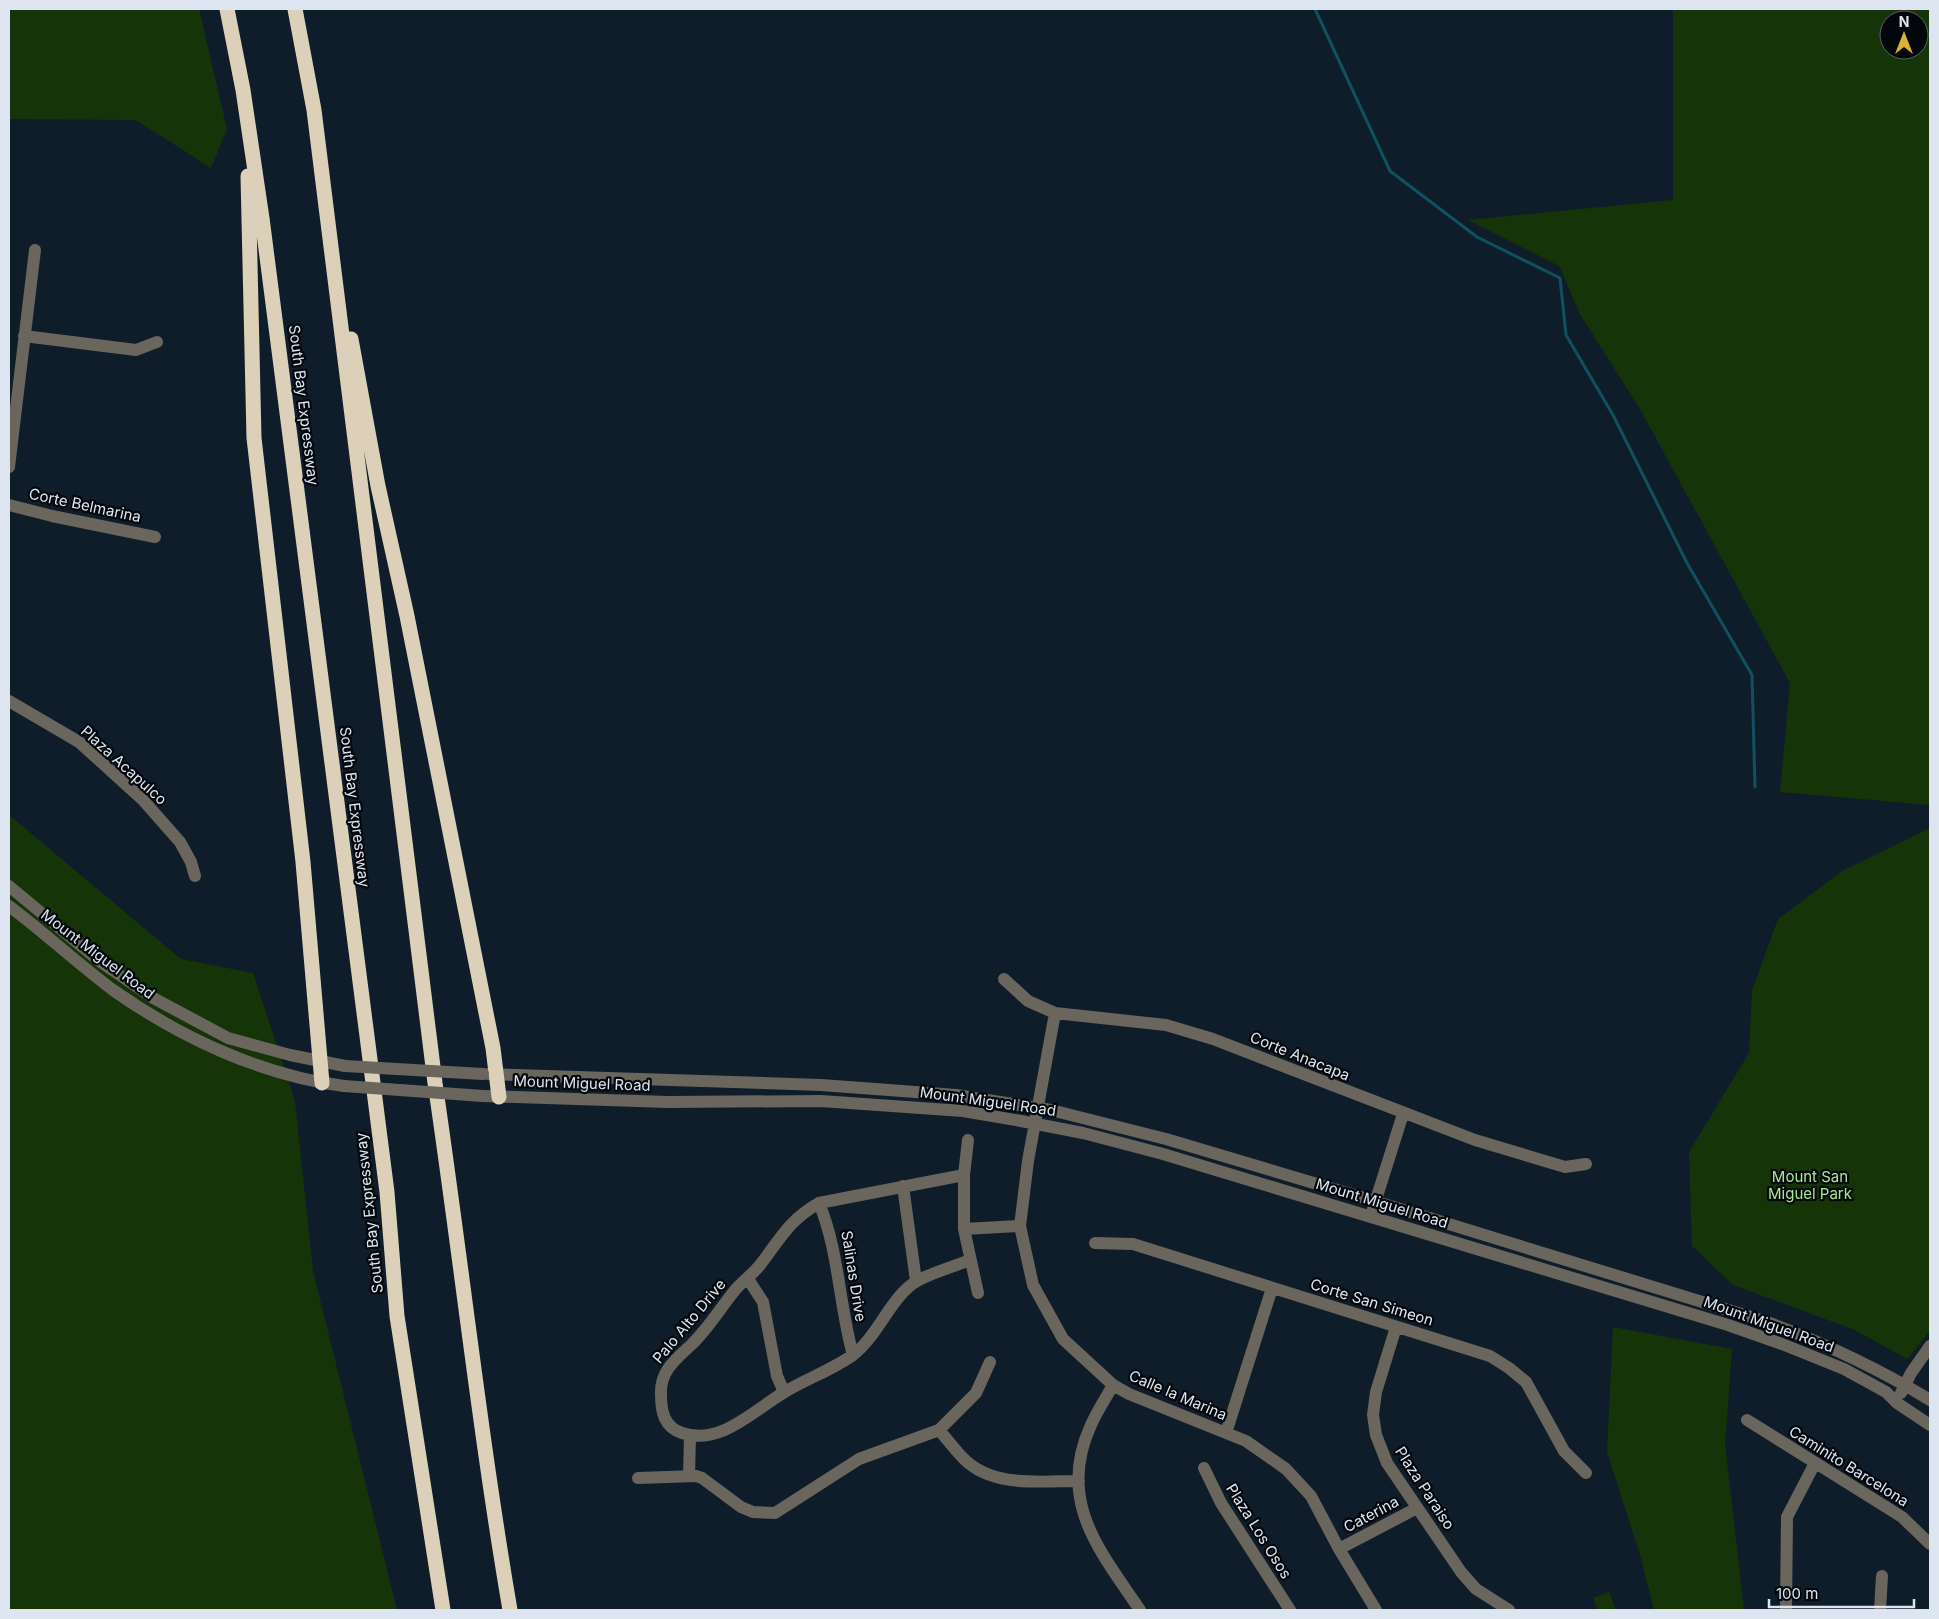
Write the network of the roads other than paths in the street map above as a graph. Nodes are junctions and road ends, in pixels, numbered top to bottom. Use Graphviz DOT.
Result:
graph roads {
  1 [pos="227,9"];
  2 [pos="295,9"];
  3 [pos="247,117"];
  4 [pos="322,182"];
  5 [pos="35,250"];
  6 [pos="24,336"];
  7 [pos="157,342"];
  8 [pos="9,467"];
  9 [pos="9,505"];
  10 [pos="155,537"];
  11 [pos="9,701"];
  12 [pos="195,876"];
  13 [pos="9,886"];
  14 [pos="9,906"];
  15 [pos="1004,979"];
  16 [pos="1055,1013"];
  17 [pos="320,1062"];
  18 [pos="490,1074"];
  19 [pos="322,1083"];
  20 [pos="499,1097"];
  21 [pos="1037,1108"];
  22 [pos="1403,1114"];
  23 [pos="1034,1124"];
  24 [pos="968,1140"];
  25 [pos="1586,1164"];
  26 [pos="964,1175"];
  27 [pos="904,1186"];
  28 [pos="1374,1201"];
  29 [pos="819,1203"];
  30 [pos="1371,1217"];
  31 [pos="1020,1226"];
  32 [pos="964,1229"];
  33 [pos="1094,1243"];
  34 [pos="970,1260"];
  35 [pos="748,1279"];
  36 [pos="916,1281"];
  37 [pos="1272,1288"];
  38 [pos="978,1293"];
  39 [pos="1396,1327"];
  40 [pos="1930,1346"];
  41 [pos="853,1355"];
  42 [pos="990,1362"];
  43 [pos="1113,1385"];
  44 [pos="1904,1385"];
  45 [pos="784,1392"];
  46 [pos="1930,1400"];
  47 [pos="1897,1403"];
  48 [pos="1747,1420"];
  49 [pos="1930,1425"];
  50 [pos="939,1430"];
  51 [pos="1226,1433"];
  52 [pos="690,1435"];
  53 [pos="1815,1463"];
  54 [pos="1204,1468"];
  55 [pos="1586,1474"];
  56 [pos="689,1476"];
  57 [pos="638,1478"];
  58 [pos="1079,1481"];
  59 [pos="1417,1508"];
  60 [pos="1930,1544"];
  61 [pos="1339,1549"];
  62 [pos="1882,1576"];
  63 [pos="443,1610"];
  64 [pos="510,1610"];
  65 [pos="1140,1610"];
  66 [pos="1290,1610"];
  67 [pos="1376,1610"];
  68 [pos="1509,1610"];
  69 [pos="1786,1610"];
  70 [pos="1880,1610"];
  1 -- 3 [label="highway, South Bay Expressway"];
  2 -- 4 [label="highway"];
  3 -- 17 [label="highway"];
  3 -- 63 [label="highway, South Bay Expressway"];
  4 -- 18 [label="highway"];
  4 -- 64 [label="highway"];
  5 -- 6 [label="street"];
  6 -- 7 [label="street"];
  6 -- 8 [label="street"];
  9 -- 10 [label="street, Corte Belmarina"];
  11 -- 12 [label="street, Plaza Acapulco"];
  13 -- 17 [label="street, Mount Miguel Road"];
  14 -- 19 [label="street, Mount Miguel Road"];
  15 -- 16 [label="street, Corte Anacapa"];
  16 -- 21 [label="street, Calle la Marina"];
  16 -- 22 [label="street, Corte Anacapa"];
  17 -- 18 [label="street, Mount Miguel Road, bridge"];
  17 -- 19 [label="highway"];
  18 -- 20 [label="highway"];
  18 -- 21 [label="street, Mount Miguel Road"];
  19 -- 20 [label="street, Mount Miguel Road, bridge"];
  20 -- 23 [label="street, Mount Miguel Road"];
  21 -- 23 [label="street, Calle la Marina"];
  21 -- 28 [label="street, Mount Miguel Road"];
  22 -- 25 [label="street, Corte Anacapa"];
  22 -- 28 [label="street"];
  23 -- 30 [label="street, Mount Miguel Road"];
  23 -- 31 [label="street, Calle la Marina"];
  24 -- 26 [label="street"];
  26 -- 27 [label="street, Palo Alto Drive"];
  26 -- 32 [label="street"];
  27 -- 29 [label="street, Palo Alto Drive"];
  27 -- 36 [label="street"];
  28 -- 30 [label="street"];
  28 -- 44 [label="street, Mount Miguel Road"];
  29 -- 35 [label="street, Palo Alto Drive"];
  29 -- 41 [label="street, Salinas Drive"];
  30 -- 47 [label="street, Mount Miguel Road"];
  31 -- 32 [label="street"];
  31 -- 43 [label="street, Calle la Marina"];
  32 -- 34 [label="street"];
  33 -- 37 [label="street, Corte San Simeon"];
  34 -- 36 [label="street, Palo Alto Drive"];
  34 -- 38 [label="street"];
  35 -- 45 [label="street"];
  35 -- 52 [label="street, Palo Alto Drive"];
  36 -- 41 [label="street, Palo Alto Drive"];
  37 -- 39 [label="street, Corte San Simeon"];
  37 -- 51 [label="street"];
  39 -- 55 [label="street, Corte San Simeon"];
  39 -- 59 [label="street, Plaza Paraiso"];
  40 -- 44 [label="street"];
  41 -- 45 [label="street, Palo Alto Drive"];
  42 -- 50 [label="street"];
  43 -- 51 [label="street, Calle la Marina"];
  43 -- 58 [label="street"];
  44 -- 46 [label="street, Mount Miguel Road"];
  44 -- 47 [label="street"];
  45 -- 52 [label="street, Palo Alto Drive"];
  47 -- 49 [label="street, Mount Miguel Road"];
  48 -- 53 [label="street, Caminito Barcelona"];
  50 -- 56 [label="street"];
  50 -- 58 [label="street"];
  51 -- 61 [label="street, Calle la Marina"];
  52 -- 56 [label="street"];
  53 -- 60 [label="street, Caminito Barcelona"];
  53 -- 69 [label="street"];
  54 -- 66 [label="street, Plaza Los Osos"];
  56 -- 57 [label="street"];
  58 -- 65 [label="street"];
  59 -- 61 [label="street, Caterina"];
  59 -- 68 [label="street, Plaza Paraiso"];
  61 -- 67 [label="street, Calle la Marina"];
  62 -- 70 [label="street"];
}
